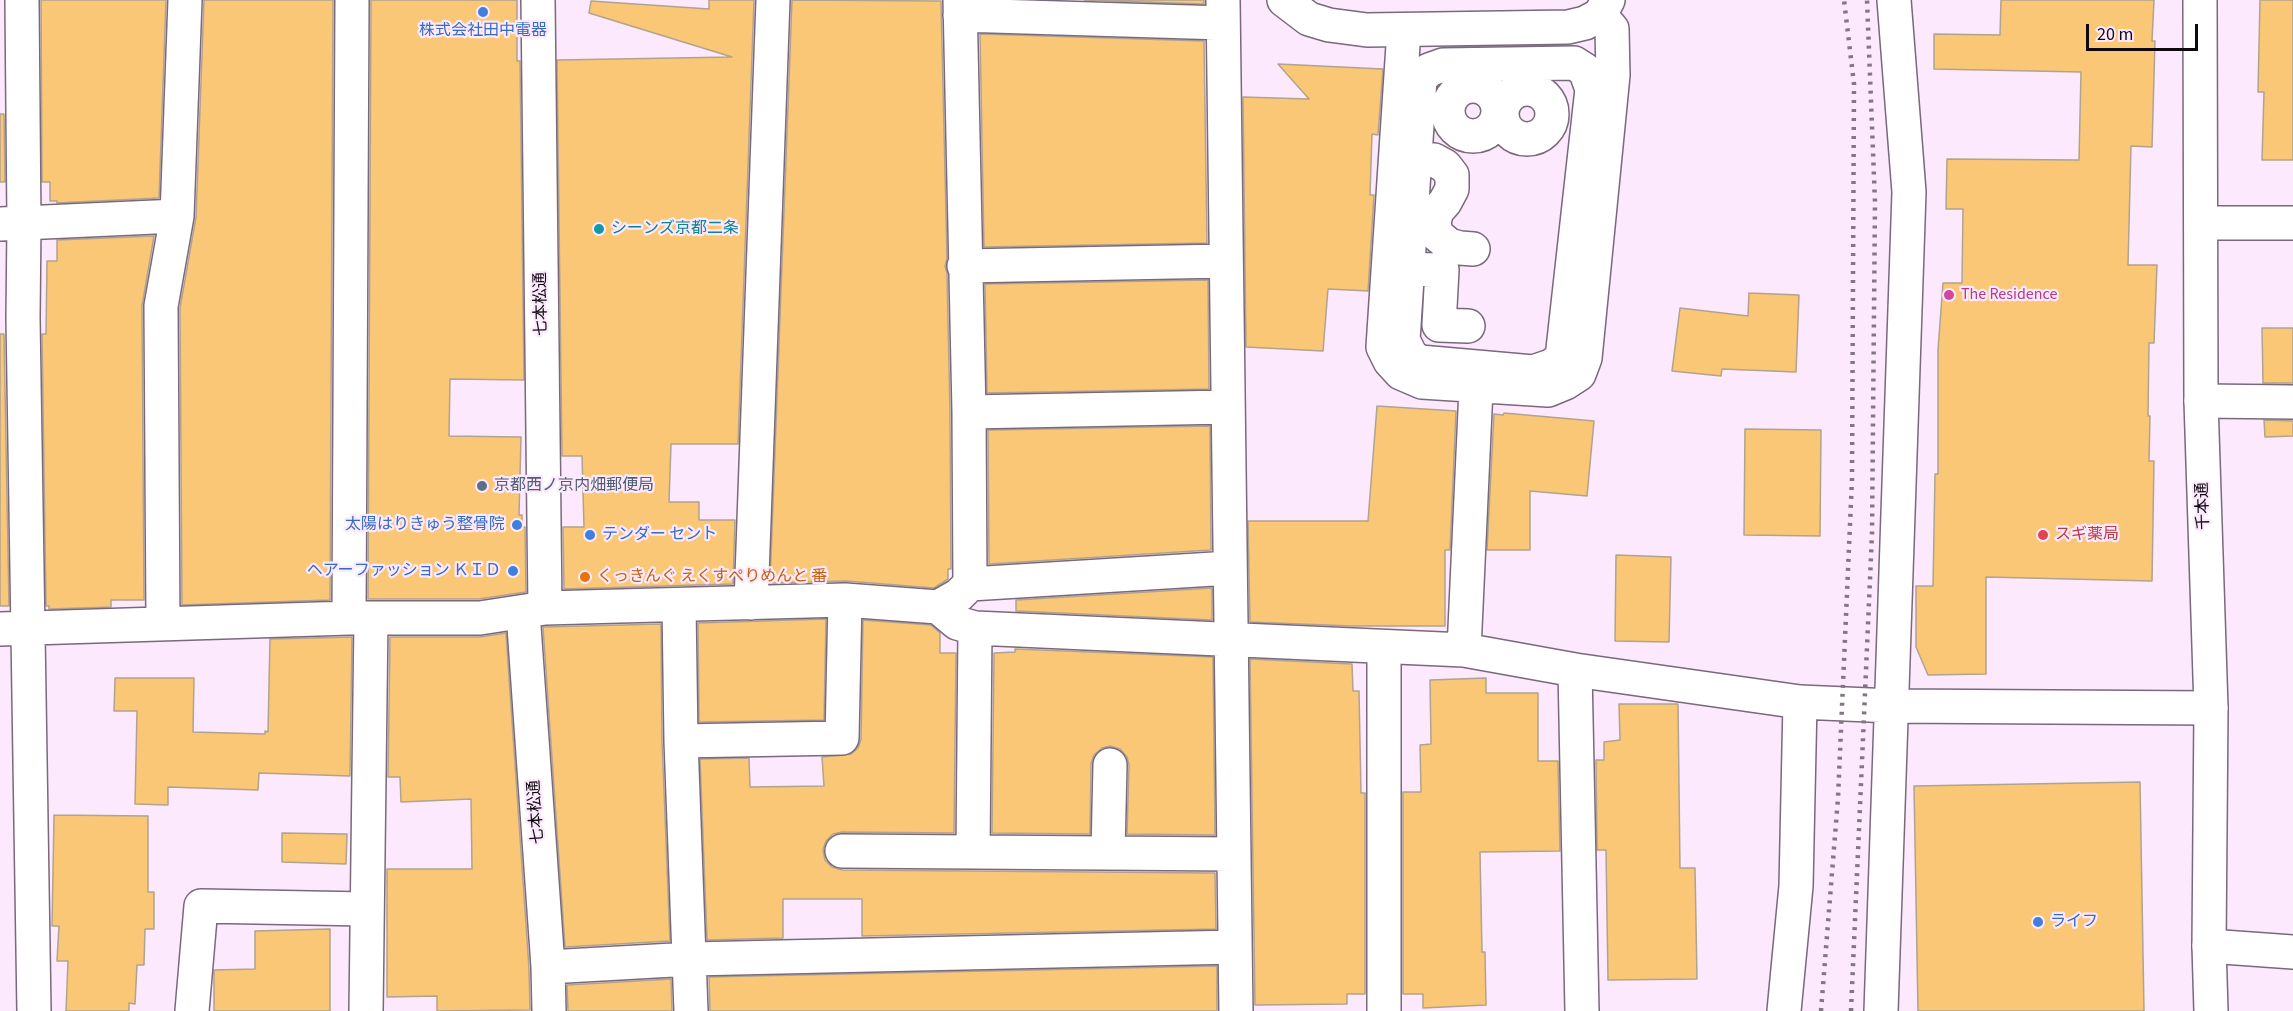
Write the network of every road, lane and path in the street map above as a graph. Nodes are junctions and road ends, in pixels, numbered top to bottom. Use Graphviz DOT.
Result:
graph roads {
  1 [pos="22,0"];
  2 [pos="185,0"];
  3 [pos="352,0"];
  4 [pos="538,0"];
  5 [pos="773,0"];
  6 [pos="1284,0"];
  7 [pos="1894,0"];
  8 [pos="2200,0"];
  9 [pos="960,7"];
  10 [pos="1604,8"];
  11 [pos="1223,11"];
  12 [pos="1404,30"];
  13 [pos="1433,109"];
  14 [pos="1589,122"];
  15 [pos="1415,159"];
  16 [pos="177,216"];
  17 [pos="2201,223"];
  18 [pos="2293,223"];
  19 [pos="12,224"];
  20 [pos="1473,249"];
  21 [pos="1226,261"];
  22 [pos="964,266"];
  23 [pos="1407,269"];
  24 [pos="11,318"];
  25 [pos="1468,326"];
  26 [pos="1477,376"];
  27 [pos="2201,401"];
  28 [pos="2293,402"];
  29 [pos="1228,407"];
  30 [pos="969,412"];
  31 [pos="1230,568"];
  32 [pos="970,584"];
  33 [pos="845,600"];
  34 [pos="751,603"];
  35 [pos="679,605"];
  36 [pos="938,607"];
  37 [pos="534,610"];
  38 [pos="360,618"];
  39 [pos="163,623"];
  40 [pos="975,628"];
  41 [pos="14,629"];
  42 [pos="1231,640"];
  43 [pos="1384,647"];
  44 [pos="1464,650"];
  45 [pos="1575,670"];
  46 [pos="1800,702"];
  47 [pos="1892,706"];
  48 [pos="2211,708"];
  49 [pos="681,741"];
  50 [pos="1110,765"];
  51 [pos="842,851"];
  52 [pos="973,852"];
  53 [pos="1108,853"];
  54 [pos="1234,854"];
  55 [pos="366,909"];
  56 [pos="2209,946"];
  57 [pos="1235,947"];
  58 [pos="2293,952"];
  59 [pos="691,959"];
  60 [pos="548,967"];
  61 [pos="34,1011"];
  62 [pos="192,1011"];
  63 [pos="366,1011"];
  64 [pos="549,1011"];
  65 [pos="691,1011"];
  66 [pos="1236,1011"];
  67 [pos="1384,1011"];
  68 [pos="1582,1011"];
  69 [pos="1784,1011"];
  70 [pos="1881,1011"];
  71 [pos="2211,1011"];
  1 -- 19 [label="street"];
  2 -- 16 [label="street"];
  3 -- 38 [label="street"];
  4 -- 37 [label="street, 七本松通"];
  5 -- 34 [label="street"];
  6 -- 12 [label="street"];
  7 -- 47 [label="street"];
  8 -- 17 [label="street, 千本通"];
  9 -- 11 [label="street"];
  9 -- 22 [label="street"];
  10 -- 12 [label="street"];
  10 -- 26 [label="street"];
  11 -- 21 [label="street"];
  12 -- 26 [label="street"];
  13 -- 14 [label="street"];
  13 -- 14 [label="street"];
  13 -- 15 [label="street"];
  14 -- 26 [label="street"];
  15 -- 20 [label="street"];
  15 -- 23 [label="street"];
  16 -- 19 [label="street"];
  16 -- 39 [label="street"];
  17 -- 18 [label="street"];
  17 -- 27 [label="street, 千本通"];
  19 -- 24 [label="street"];
  21 -- 22 [label="street"];
  21 -- 29 [label="street"];
  22 -- 30 [label="street"];
  23 -- 25 [label="street"];
  23 -- 26 [label="street"];
  24 -- 41 [label="street"];
  26 -- 44 [label="street"];
  27 -- 28 [label="street"];
  27 -- 48 [label="street, 千本通"];
  29 -- 30 [label="street"];
  29 -- 31 [label="street"];
  30 -- 32 [label="street"];
  31 -- 32 [label="street"];
  31 -- 42 [label="street"];
  32 -- 36 [label="street"];
  33 -- 34 [label="street"];
  33 -- 36 [label="street"];
  33 -- 49 [label="street"];
  34 -- 35 [label="street"];
  35 -- 37 [label="street"];
  35 -- 49 [label="street"];
  36 -- 40 [label="street"];
  37 -- 38 [label="street"];
  37 -- 60 [label="street, 七本松通"];
  38 -- 39 [label="street"];
  38 -- 55 [label="street"];
  39 -- 41 [label="street"];
  40 -- 42 [label="street"];
  40 -- 52 [label="street"];
  41 -- 61 [label="street"];
  42 -- 43 [label="street"];
  42 -- 54 [label="street"];
  43 -- 44 [label="street"];
  43 -- 67 [label="street"];
  44 -- 45 [label="street"];
  45 -- 46 [label="street"];
  45 -- 68 [label="street"];
  46 -- 47 [label="street"];
  46 -- 69 [label="street"];
  47 -- 48 [label="street"];
  47 -- 70 [label="street"];
  48 -- 56 [label="street, 千本通"];
  49 -- 59 [label="street"];
  50 -- 53 [label="street"];
  51 -- 52 [label="street"];
  52 -- 53 [label="street"];
  53 -- 54 [label="street"];
  54 -- 57 [label="street"];
  55 -- 62 [label="street"];
  55 -- 63 [label="street"];
  56 -- 58 [label="street"];
  56 -- 71 [label="street, 千本通"];
  57 -- 59 [label="street"];
  57 -- 66 [label="street"];
  59 -- 60 [label="street"];
  59 -- 65 [label="street"];
  60 -- 64 [label="street, 七本松通"];
}
